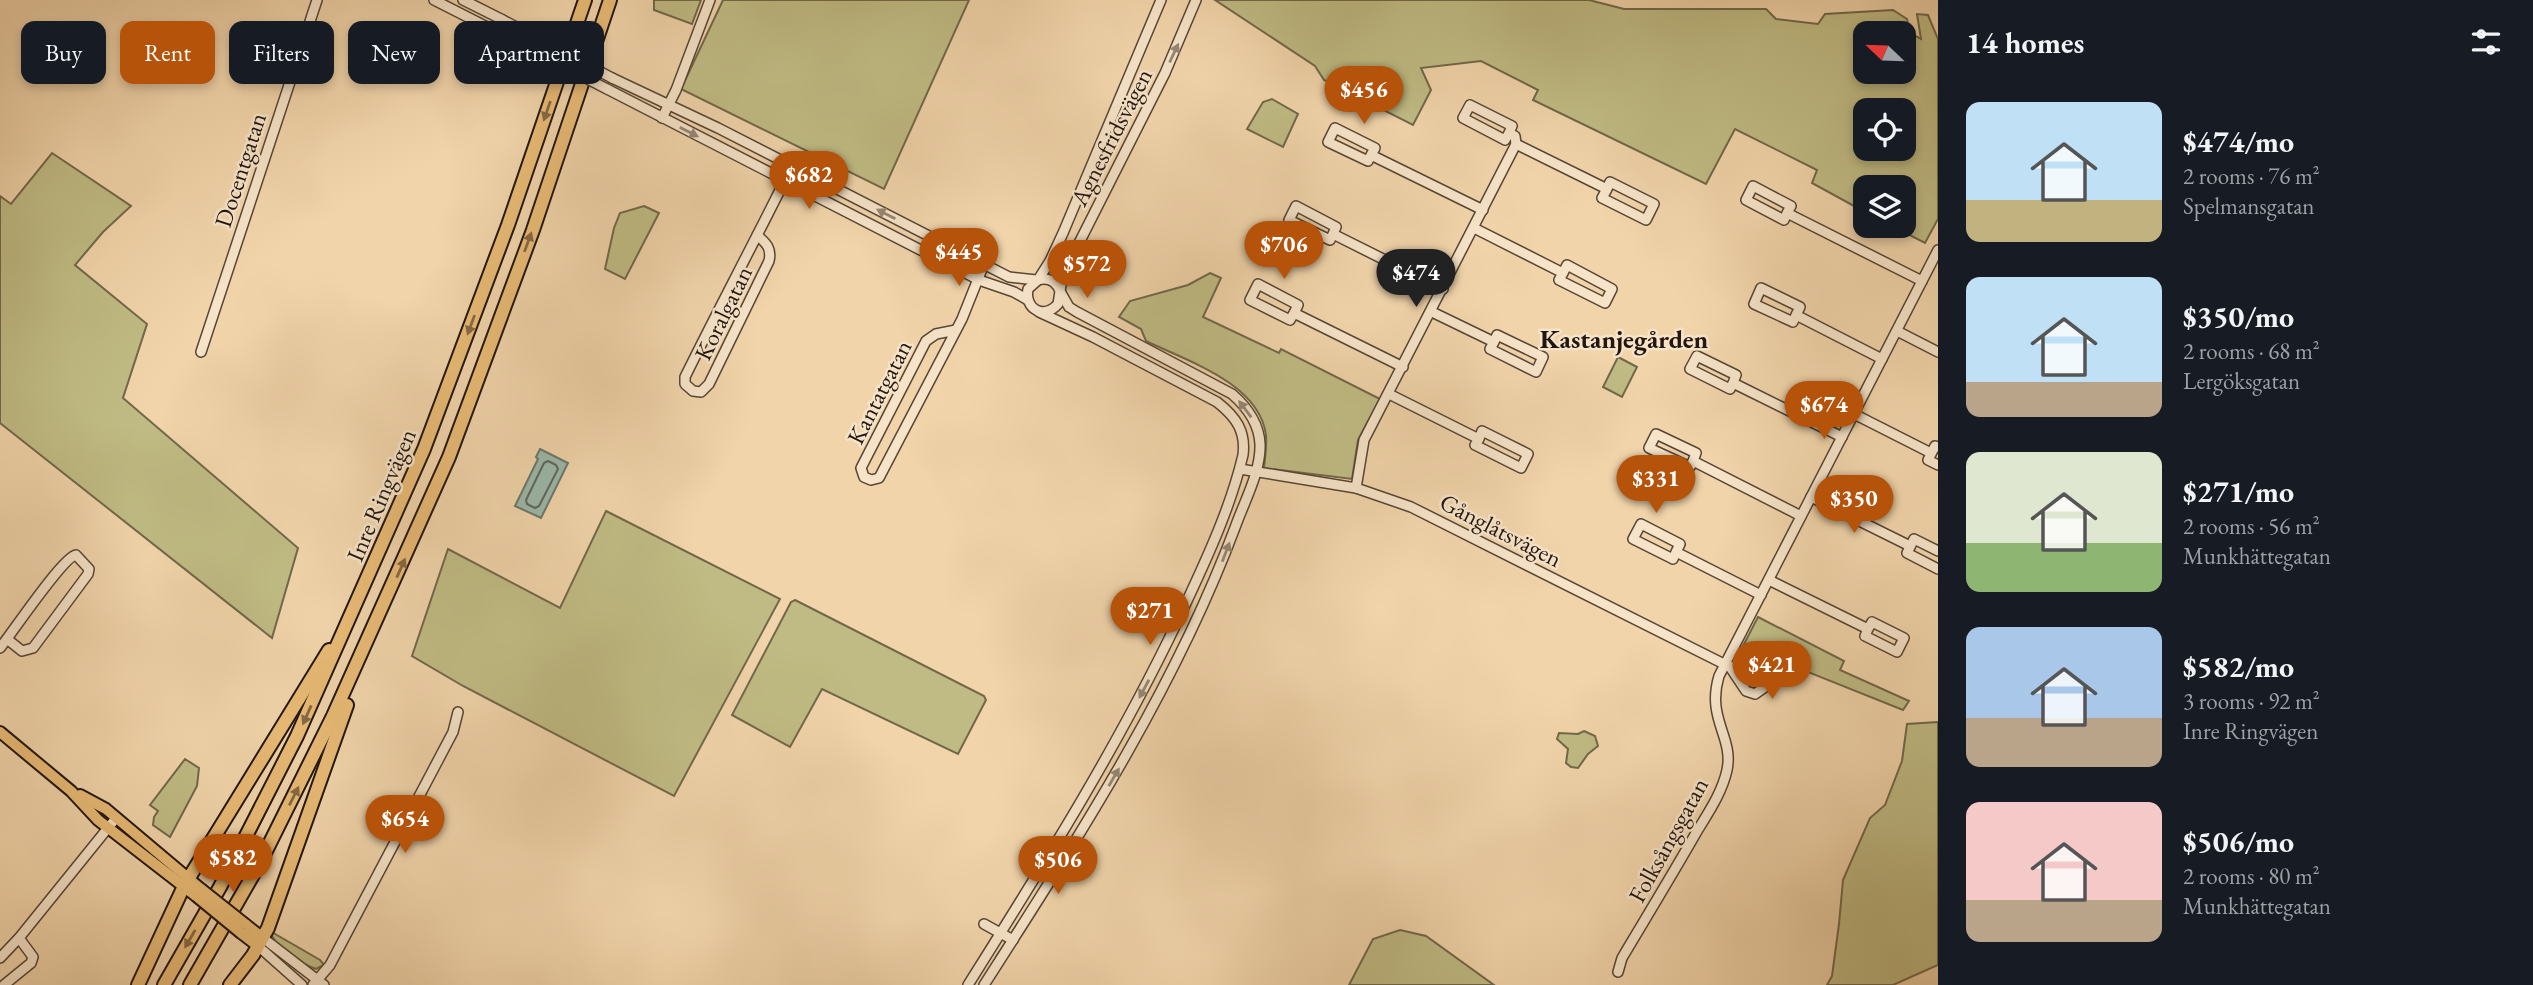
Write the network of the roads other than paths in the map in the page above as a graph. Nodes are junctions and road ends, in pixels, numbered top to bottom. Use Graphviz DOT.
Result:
graph roads {
  1 [pos="317,0"];
  2 [pos="434,0"];
  3 [pos="463,0"];
  4 [pos="585,0"];
  5 [pos="610,0"];
  6 [pos="710,0"];
  7 [pos="1161,0"];
  8 [pos="1196,0"];
  9 [pos="668,105"];
  10 [pos="662,118"];
  11 [pos="1509,133"];
  12 [pos="1516,144"];
  13 [pos="1371,155"];
  14 [pos="792,166"];
  15 [pos="784,182"];
  16 [pos="1607,190"];
  17 [pos="1483,210"];
  18 [pos="1787,213"];
  19 [pos="1474,228"];
  20 [pos="1333,234"];
  21 [pos="757,235"];
  22 [pos="1938,250"];
  23 [pos="984,264"];
  24 [pos="1563,273"];
  25 [pos="979,280"];
  26 [pos="1037,280"];
  27 [pos="1922,281"];
  28 [pos="1443,289"];
  29 [pos="1060,292"];
  30 [pos="1028,300"];
  31 [pos="1040,312"];
  32 [pos="1432,312"];
  33 [pos="1294,313"];
  34 [pos="1796,316"];
  35 [pos="956,330"];
  36 [pos="1896,331"];
  37 [pos="1494,342"];
  38 [pos="201,352"];
  39 [pos="1938,352"];
  40 [pos="1882,359"];
  41 [pos="1403,367"];
  42 [pos="1733,383"];
  43 [pos="1390,394"];
  44 [pos="1854,414"];
  45 [pos="1842,437"];
  46 [pos="1479,439"];
  47 [pos="1935,450"];
  48 [pos="1693,461"];
  49 [pos="1938,465"];
  50 [pos="1240,469"];
  51 [pos="1255,473"];
  52 [pos="1356,488"];
  53 [pos="1811,497"];
  54 [pos="1801,516"];
  55 [pos="1910,546"];
  56 [pos="1938,551"];
  57 [pos="1676,552"];
  58 [pos="1938,569"];
  59 [pos="369,576"];
  60 [pos="1769,580"];
  61 [pos="1761,595"];
  62 [pos="386,603"];
  63 [pos="1868,629"];
  64 [pos="7,639"];
  65 [pos="0,648"];
  66 [pos="1727,666"];
  67 [pos="458,712"];
  68 [pos="0,732"];
  69 [pos="71,791"];
  70 [pos="116,818"];
  71 [pos="108,828"];
  72 [pos="186,882"];
  73 [pos="984,924"];
  74 [pos="1000,933"];
  75 [pos="19,938"];
  76 [pos="1013,940"];
  77 [pos="260,942"];
  78 [pos="0,958"];
  79 [pos="1618,972"];
  80 [pos="318,983"];
  81 [pos="4,985"];
  82 [pos="138,985"];
  83 [pos="164,985"];
  84 [pos="190,985"];
  85 [pos="230,985"];
  86 [pos="302,985"];
  87 [pos="968,985"];
  88 [pos="984,985"];
  1 -- 38 [label="street, Docentgatan"];
  2 -- 10 [label="street, bridge"];
  3 -- 9 [label="street, bridge"];
  4 -- 59 [label="highway, Inre Ringvägen, one-way"];
  62 -- 5 [label="highway, Inre Ringvägen, one-way"];
  6 -- 9 [label="street"];
  7 -- 26 [label="street, Agnesfridsvägen"];
  29 -- 8 [label="street, Agnesfridsvägen, one-way"];
  9 -- 10 [label="street"];
  9 -- 14 [label="street"];
  10 -- 15 [label="street, one-way"];
  11 -- 11 [label="street"];
  11 -- 12 [label="street"];
  12 -- 16 [label="street"];
  12 -- 17 [label="street"];
  13 -- 13 [label="street"];
  13 -- 17 [label="street"];
  14 -- 15 [label="street, Koralgatan"];
  23 -- 14 [label="street, one-way"];
  15 -- 21 [label="street, Koralgatan"];
  15 -- 25 [label="street"];
  16 -- 16 [label="street"];
  17 -- 19 [label="street"];
  18 -- 18 [label="street"];
  18 -- 27 [label="street"];
  19 -- 24 [label="street"];
  19 -- 28 [label="street"];
  20 -- 20 [label="street"];
  20 -- 28 [label="street"];
  21 -- 21 [label="street, Koralgatan"];
  22 -- 27 [label="street, Folksångsgatan"];
  23 -- 25 [label="street, Kantatgatan"];
  23 -- 26 [label="street"];
  24 -- 24 [label="street"];
  25 -- 30 [label="street"];
  25 -- 35 [label="street, Kantatgatan"];
  26 -- 29 [label="street"];
  26 -- 30 [label="street"];
  27 -- 36 [label="street, Folksångsgatan"];
  28 -- 32 [label="street"];
  29 -- 31 [label="street"];
  51 -- 29 [label="street, one-way"];
  30 -- 31 [label="street"];
  31 -- 50 [label="street"];
  32 -- 37 [label="street"];
  32 -- 41 [label="street"];
  33 -- 33 [label="street"];
  33 -- 41 [label="street"];
  34 -- 34 [label="street"];
  34 -- 40 [label="street"];
  35 -- 35 [label="street, Kantatgatan"];
  36 -- 39 [label="street"];
  36 -- 40 [label="street, Folksångsgatan"];
  37 -- 37 [label="street"];
  40 -- 44 [label="street, Folksångsgatan"];
  41 -- 43 [label="street"];
  42 -- 42 [label="street"];
  42 -- 45 [label="street"];
  43 -- 46 [label="street"];
  43 -- 52 [label="street"];
  44 -- 45 [label="street, Folksångsgatan"];
  44 -- 47 [label="street"];
  45 -- 53 [label="street, Folksångsgatan"];
  46 -- 46 [label="street"];
  47 -- 49 [label="street"];
  48 -- 48 [label="street"];
  48 -- 54 [label="street"];
  50 -- 51 [label="street, Gånglåtsvägen"];
  50 -- 74 [label="street, one-way"];
  51 -- 52 [label="street, Gånglåtsvägen"];
  76 -- 51 [label="street, one-way"];
  52 -- 66 [label="street, Gånglåtsvägen"];
  53 -- 54 [label="street, Folksångsgatan"];
  53 -- 55 [label="street"];
  54 -- 60 [label="street, Folksångsgatan"];
  55 -- 56 [label="street"];
  55 -- 58 [label="street"];
  57 -- 57 [label="street"];
  57 -- 61 [label="street"];
  59 -- 72 [label="highway"];
  59 -- 83 [label="highway, Inre Ringvägen, one-way"];
  60 -- 61 [label="street, Folksångsgatan"];
  60 -- 63 [label="street"];
  61 -- 66 [label="street, Folksångsgatan"];
  62 -- 77 [label="highway"];
  84 -- 62 [label="highway, Inre Ringvägen, one-way"];
  64 -- 64 [label="street"];
  64 -- 65 [label="street"];
  66 -- 79 [label="street, Folksångsgatan"];
  67 -- 80 [label="street"];
  68 -- 69 [label="main road"];
  69 -- 70 [label="main road"];
  69 -- 71 [label="main road"];
  70 -- 71 [label="street"];
  70 -- 72 [label="main road"];
  71 -- 72 [label="main road"];
  71 -- 75 [label="street"];
  72 -- 77 [label="main road, bridge"];
  72 -- 82 [label="highway"];
  73 -- 74 [label="street"];
  74 -- 76 [label="street"];
  74 -- 87 [label="street"];
  75 -- 78 [label="street"];
  75 -- 81 [label="street"];
  76 -- 88 [label="street"];
  77 -- 80 [label="street"];
  77 -- 85 [label="highway"];
  77 -- 86 [label="street"];
}
